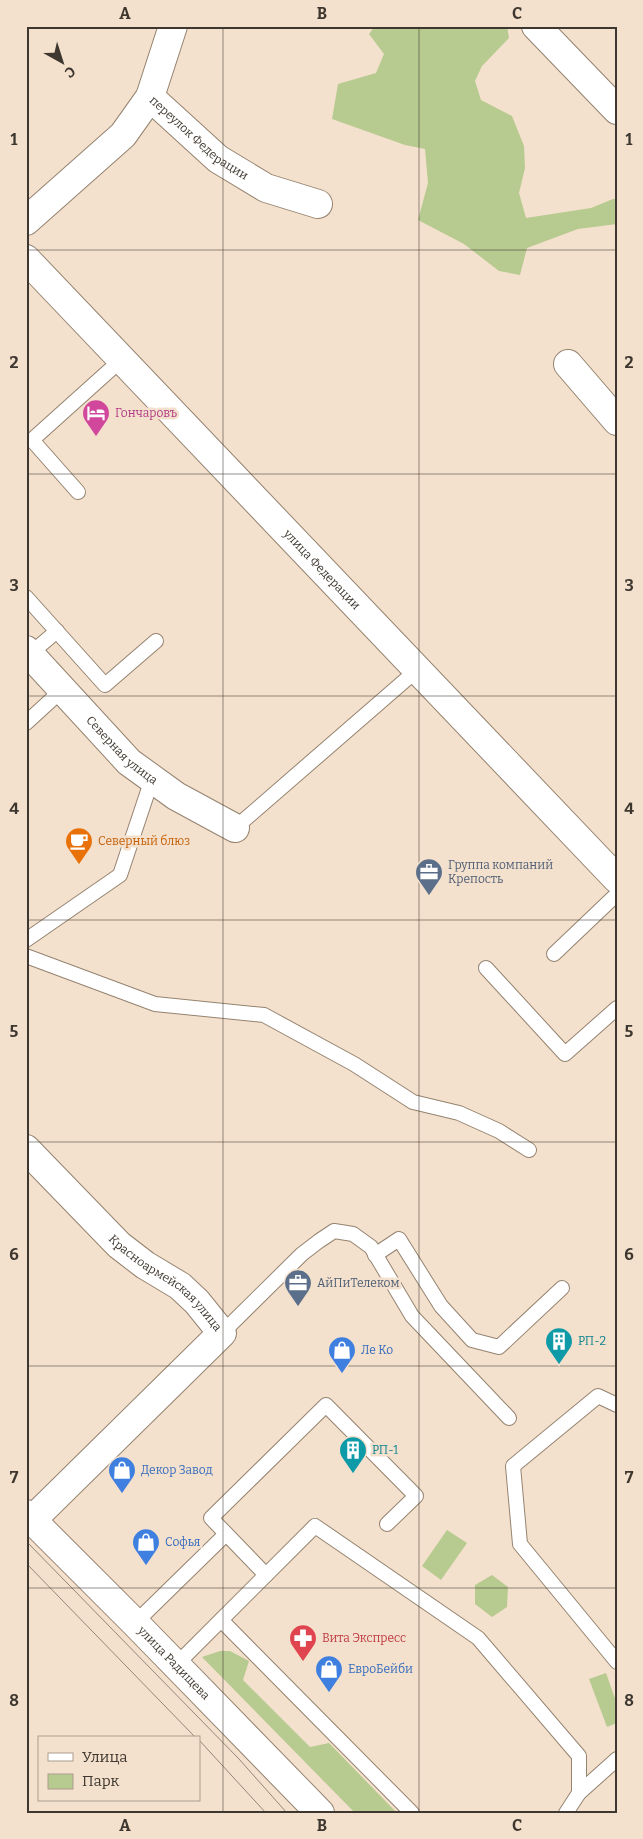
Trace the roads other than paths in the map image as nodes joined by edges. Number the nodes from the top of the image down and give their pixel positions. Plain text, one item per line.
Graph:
1 (173, 26) edge
2 (536, 26) edge
3 (150, 97) junction
4 (617, 110) edge
5 (318, 204) dead end
6 (26, 221) edge
7 (32, 275) edge
8 (121, 360) junction
9 (568, 364) dead end
10 (617, 420) edge
11 (78, 492) dead end
12 (26, 596) edge
13 (57, 631) junction
14 (156, 640) dead end
15 (28, 652) edge
16 (417, 670) junction
17 (62, 690) junction
18 (26, 723) edge
19 (152, 778) junction
20 (235, 828) joint
21 (616, 880) edge
22 (26, 940) edge
23 (554, 954) dead end
24 (26, 956) edge
25 (486, 968) dead end
26 (617, 1008) edge
27 (26, 1149) edge
28 (529, 1150) dead end
29 (375, 1255) junction
30 (562, 1288) dead end
31 (222, 1333) junction
32 (617, 1405) edge
33 (509, 1418) dead end
34 (29, 1517) edge
35 (387, 1524) dead end
36 (226, 1534) junction
37 (266, 1576) junction
38 (221, 1620) junction
39 (135, 1623) junction
40 (617, 1662) edge
41 (176, 1665) junction
42 (617, 1758) edge
43 (579, 1792) junction
44 (320, 1813) edge
45 (412, 1813) edge
46 (566, 1813) edge

1 - 3 street, переулок Федерации
2 - 4 street
3 - 5 street, переулок Федерации
3 - 6 street
7 - 8 street, улица Федерации
8 - 11 lane
8 - 16 street, улица Федерации
9 - 10 street
12 - 13 lane
13 - 14 lane
13 - 15 lane
15 - 17 street, Северная улица
16 - 20 lane
16 - 21 street, улица Федерации
17 - 18 lane
17 - 19 street, Северная улица
19 - 20 street, Северная улица
19 - 22 lane
21 - 23 lane
24 - 28 lane
25 - 26 lane
27 - 31 street, Красноармейская улица
29 - 30 lane
29 - 31 lane
29 - 33 lane
31 - 34 street, Красноармейская улица
32 - 40 lane
34 - 39 street, улица Радищева
35 - 36 lane
36 - 37 lane
36 - 39 lane
37 - 38 lane
37 - 43 lane
38 - 41 lane
38 - 45 lane
39 - 41 street, улица Радищева
41 - 44 street, улица Радищева
42 - 43 lane
43 - 46 lane

